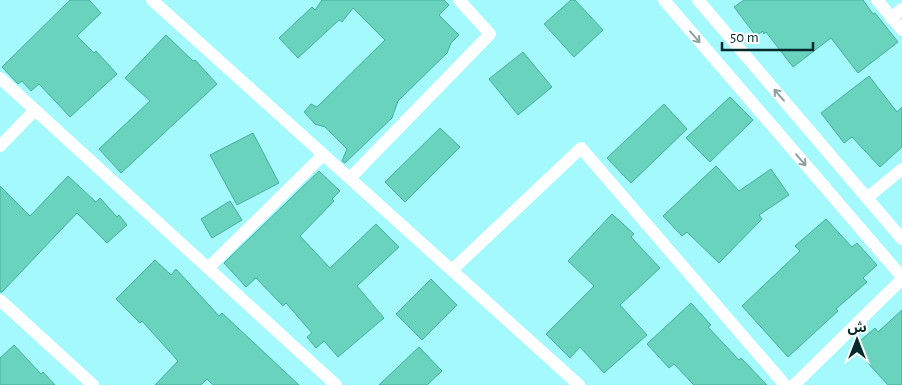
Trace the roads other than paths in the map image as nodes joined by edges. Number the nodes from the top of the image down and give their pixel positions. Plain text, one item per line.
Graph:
1 (152, 0) edge
2 (459, 0) edge
3 (664, 0) edge
4 (698, 0) edge
5 (877, 0) edge
6 (902, 8) edge
7 (891, 18) junction
8 (902, 30) edge
9 (0, 78) edge
10 (35, 110) junction
11 (0, 146) edge
12 (323, 155) junction
13 (902, 169) edge
14 (350, 178) junction
15 (867, 198) junction
16 (902, 239) edge
17 (208, 268) junction
18 (452, 270) junction
19 (902, 278) edge
20 (0, 300) edge
21 (93, 385) edge
22 (336, 385) edge
23 (579, 385) edge
24 (785, 385) edge
25 (794, 385) edge

1 - 12 street
2 - 14 street
3 -> 19 street
15 -> 4 street
5 - 7 street
6 - 7 street
7 - 8 street
9 - 10 street
10 - 11 street
10 - 17 street
12 - 14 street
12 - 17 street
13 - 15 street
14 - 18 street
15 - 16 street
17 - 22 street
18 - 23 street
18 - 24 street
19 - 25 street
20 - 21 street

